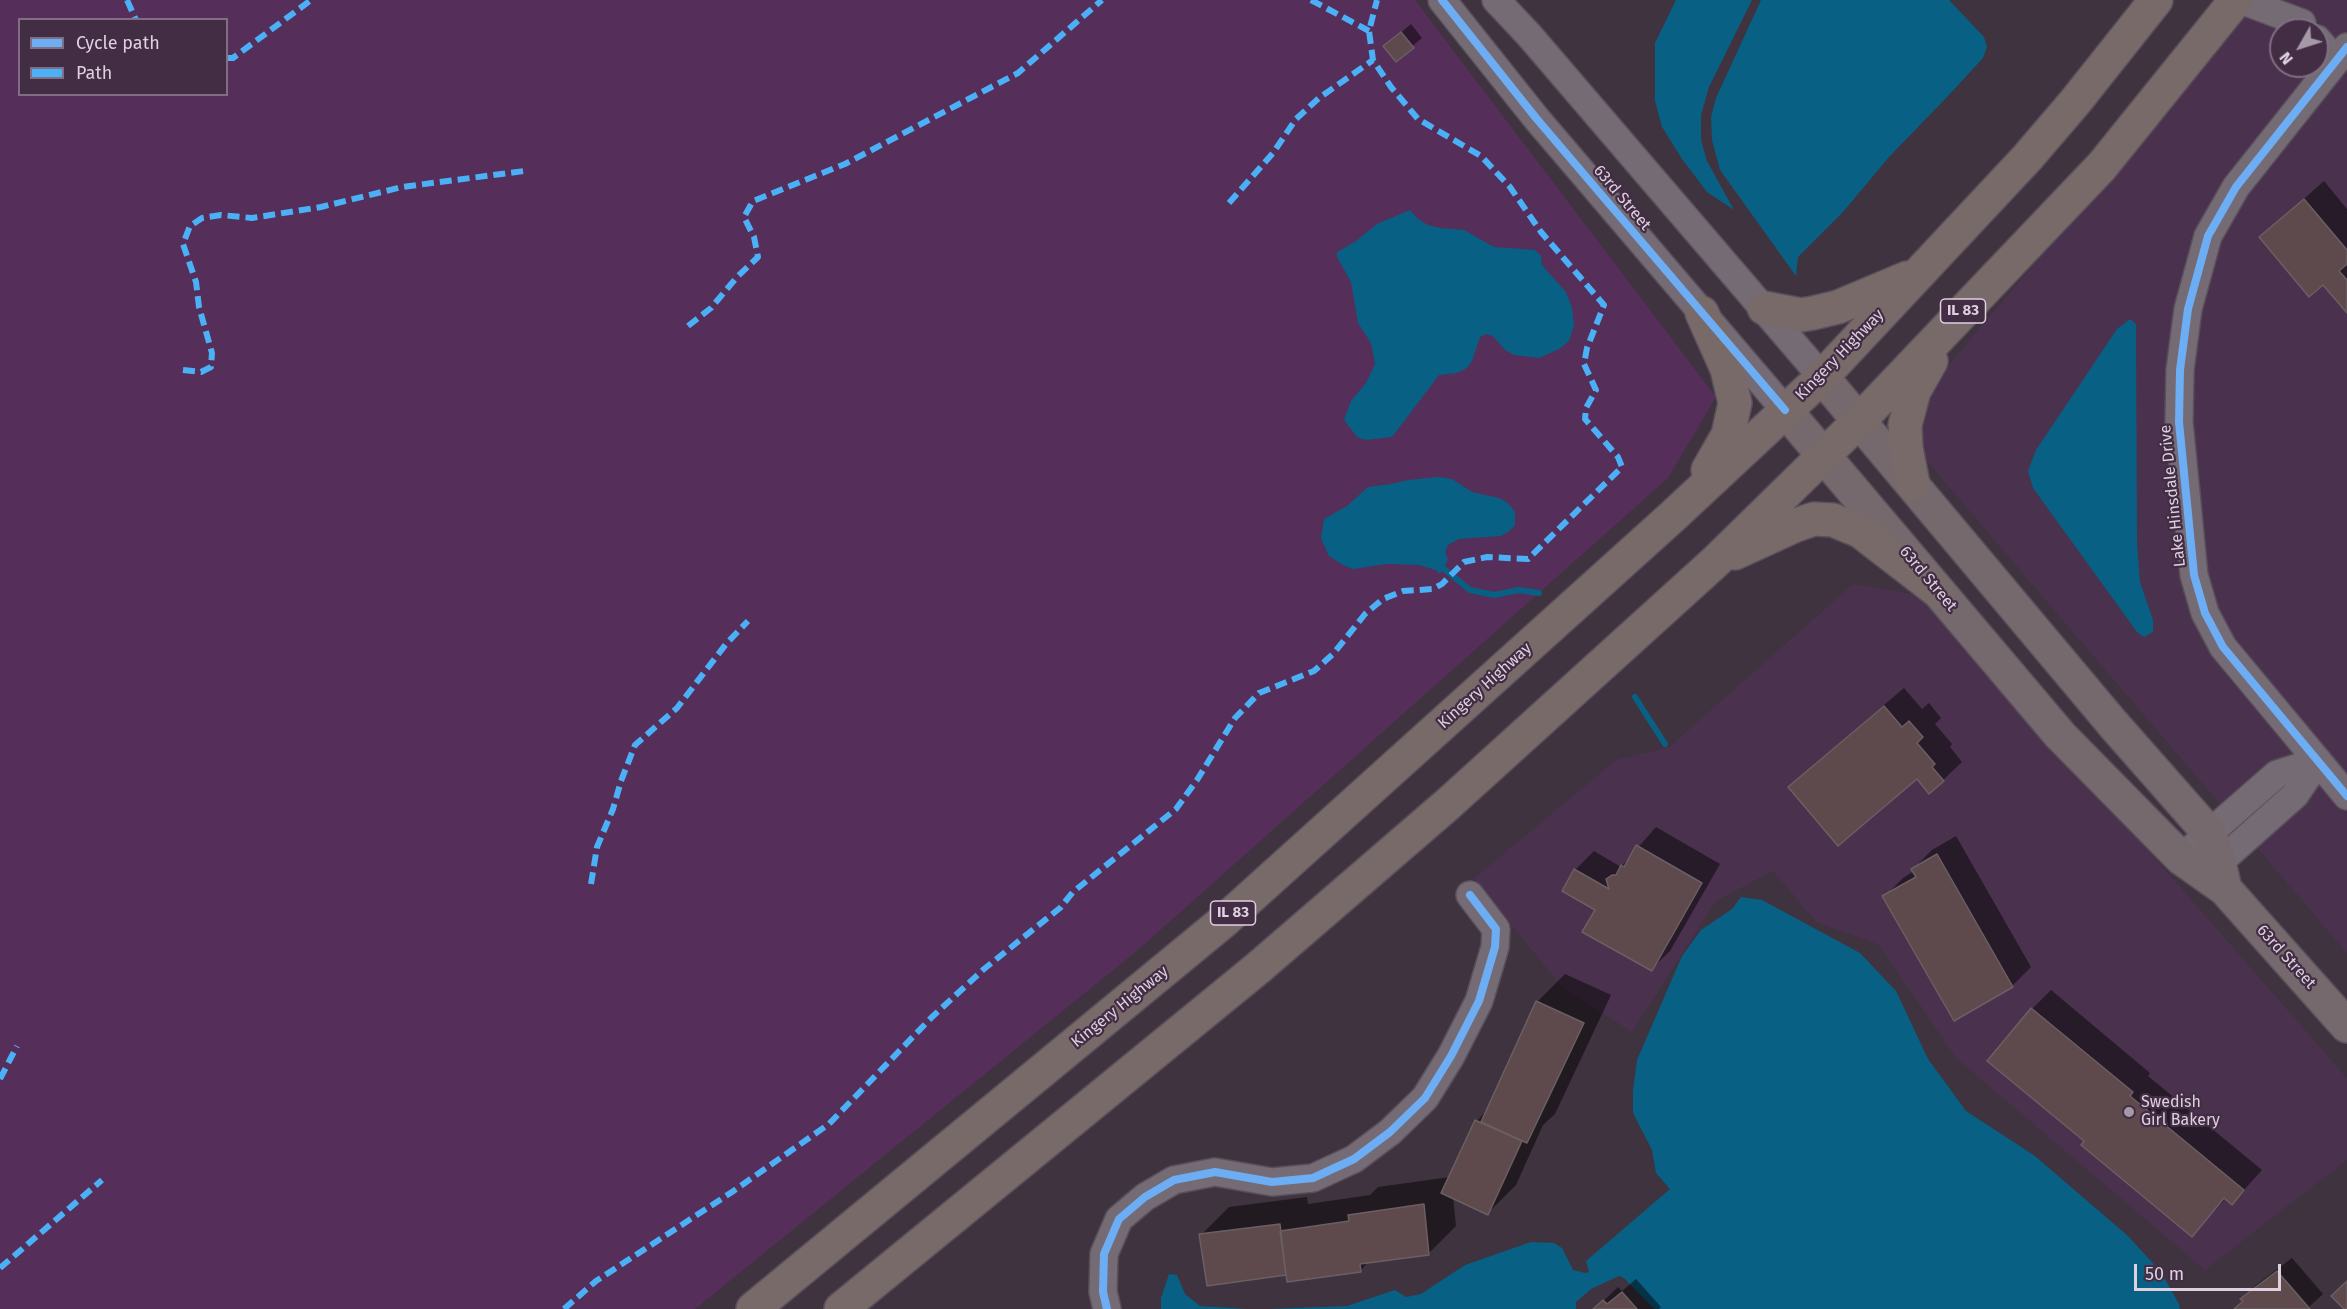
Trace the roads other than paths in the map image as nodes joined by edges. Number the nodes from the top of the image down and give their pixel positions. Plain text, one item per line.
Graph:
1 (1442, 0) edge
2 (1496, 0) edge
3 (2156, 0) edge
4 (2236, 0) edge
5 (2241, 0) edge
6 (2291, 18) edge
7 (2329, 43) edge
8 (2342, 54) edge
9 (1919, 272) junction
10 (1764, 308) junction
11 (1702, 313) junction
12 (1952, 323) junction
13 (1822, 377) junction
14 (1785, 410) junction
15 (1859, 421) junction
16 (1824, 456) junction
17 (1913, 484) junction
18 (1695, 496) junction
19 (1715, 562) junction
20 (1939, 592) junction
21 (2318, 762) junction
22 (2347, 796) edge
23 (2208, 863) junction
24 (1470, 895) dead end
25 (2347, 1026) edge
26 (753, 1309) edge
27 (841, 1309) edge
28 (1107, 1309) edge

1 - 11 street, 63rd Street
2 - 10 street, 63rd Street
3 - 9 highway, Kingery Highway / IL 83
4 - 12 highway, IL 83
5 - 6 street, Lake Hinsdale Drive
7 - 8 street, Lake Hinsdale Drive
8 - 21 street, Lake Hinsdale Drive
9 - 10 highway
9 - 13 highway, Kingery Highway / IL 83
10 - 13 street, 63rd Street
11 - 14 street, 63rd Street
11 - 18 highway
12 - 15 highway, IL 83
12 - 17 highway
13 - 14 highway, Kingery Highway / IL 83
13 - 15 main road, 63rd Street
14 - 16 main road, 63rd Street
14 - 18 highway, Kingery Highway / IL 83
15 - 16 highway, IL 83
15 - 17 main road, 63rd Street
16 - 19 highway, IL 83
16 - 20 main road, 63rd Street
17 - 23 main road, 63rd Street
18 - 26 highway, Kingery Highway / IL 83
19 - 20 highway
19 - 27 highway, IL 83
20 - 23 main road, 63rd Street
21 - 22 street, Lake Hinsdale Drive
21 - 23 street
23 - 25 main road, 63rd Street
24 - 28 street

